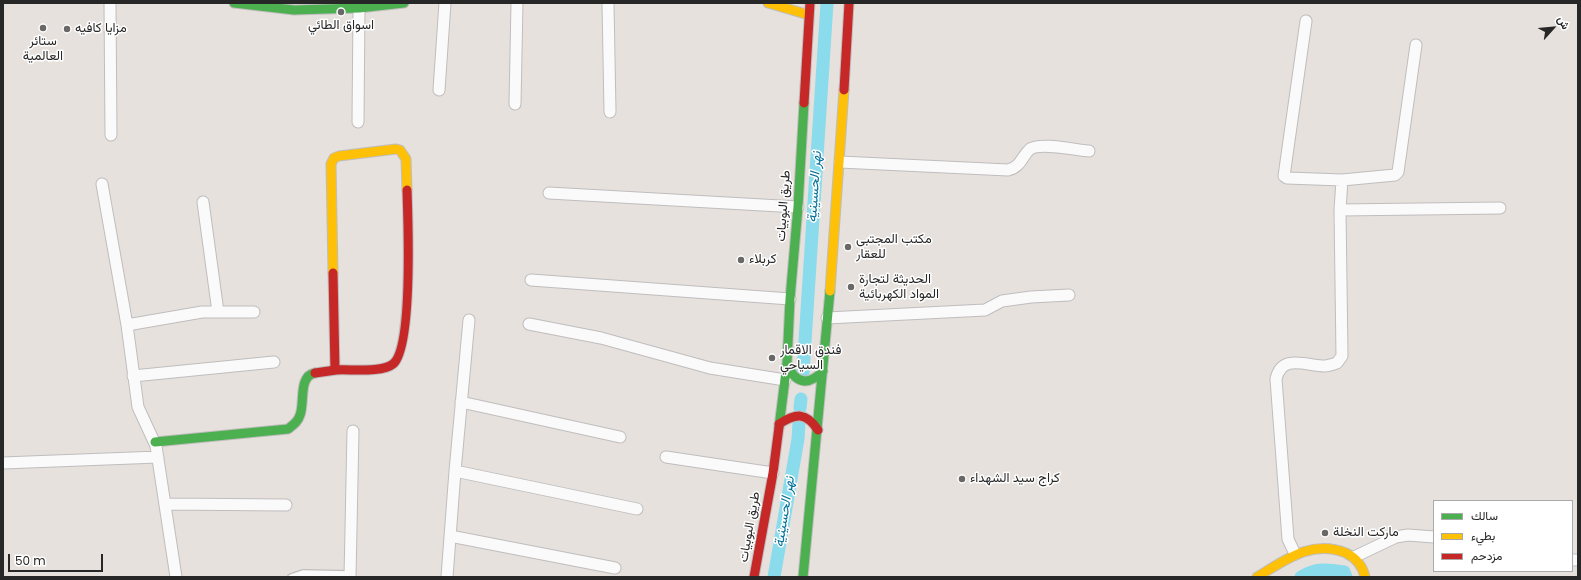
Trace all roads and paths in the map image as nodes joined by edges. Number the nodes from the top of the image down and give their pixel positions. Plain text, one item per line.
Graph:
1 (110, 3) edge
2 (234, 3) edge
3 (400, 3) edge
4 (404, 3) edge
5 (445, 3) edge
6 (517, 3) edge
7 (608, 3) edge
8 (768, 3) edge
9 (810, 3) edge
10 (849, 3) edge
11 (359, 8) junction
12 (809, 15) junction
13 (1306, 21) dead end
14 (1416, 45) dead end
15 (439, 90) dead end
16 (515, 104) dead end
17 (610, 112) dead end
18 (358, 122) dead end
19 (111, 135) dead end
20 (1089, 151) dead end
21 (840, 162) junction
22 (1342, 180) junction
23 (102, 184) dead end
24 (549, 193) dead end
25 (203, 202) dead end
26 (798, 207) junction
27 (1500, 208) dead end
28 (1340, 210) junction
29 (531, 280) dead end
30 (1069, 295) dead end
31 (790, 299) junction
32 (218, 312) junction
33 (254, 312) dead end
34 (827, 318) junction
35 (469, 320) dead end
36 (529, 324) dead end
37 (127, 325) junction
38 (274, 362) dead end
39 (787, 363) junction
40 (335, 370) junction
41 (823, 371) junction
42 (133, 376) junction
43 (785, 380) junction
44 (461, 402) junction
45 (779, 424) junction
46 (818, 430) junction
47 (352, 431) dead end
48 (620, 437) dead end
49 (155, 442) junction
50 (158, 457) junction
51 (666, 457) dead end
52 (3, 463) edge
53 (455, 471) junction
54 (773, 473) junction
55 (165, 504) junction
56 (286, 505) dead end
57 (637, 509) dead end
58 (450, 536) junction
59 (1433, 537) edge
60 (1295, 554) junction
61 (1354, 557) junction
62 (615, 568) dead end
63 (350, 575) edge
64 (176, 577) edge
65 (291, 577) edge
66 (447, 577) edge
67 (754, 577) edge
68 (803, 577) edge
69 (1257, 577) edge
70 (1365, 577) edge

1 - 19 street
2 - 11 main road
3 - 4 main road
3 - 11 main road
5 - 15 street
6 - 16 street
7 - 17 street
8 - 12 main road
9 - 12 main road, طريق البوبيات
10 - 21 main road
11 - 18 street
12 - 26 main road, طريق البوبيات
13 - 22 street
14 - 22 street
20 - 21 street
21 - 34 main road
22 - 28 street
23 - 37 street
24 - 26 street
25 - 32 street
26 - 31 main road, طريق البوبيات
27 - 28 street
28 - 60 street
29 - 31 street
30 - 34 street
31 - 39 main road, طريق البوبيات
32 - 33 street
32 - 37 street
34 - 41 main road
35 - 44 street
36 - 43 street
37 - 42 street
38 - 42 street
39 - 41 main road
39 - 43 main road, طريق البوبيات
40 - 40 main road
40 - 49 main road
41 - 46 main road
42 - 49 street
43 - 45 main road, طريق البوبيات
44 - 48 street
44 - 53 street
45 - 46 main road
45 - 54 main road, طريق البوبيات
46 - 68 main road
47 - 63 street
49 - 50 street
50 - 52 street
50 - 55 street
51 - 54 street
53 - 57 street
53 - 58 street
54 - 67 main road, طريق البوبيات
55 - 56 street
55 - 64 street
58 - 62 street
58 - 66 street
59 - 61 street
60 - 61 main road
60 - 69 main road
61 - 70 main road
63 - 65 lane

